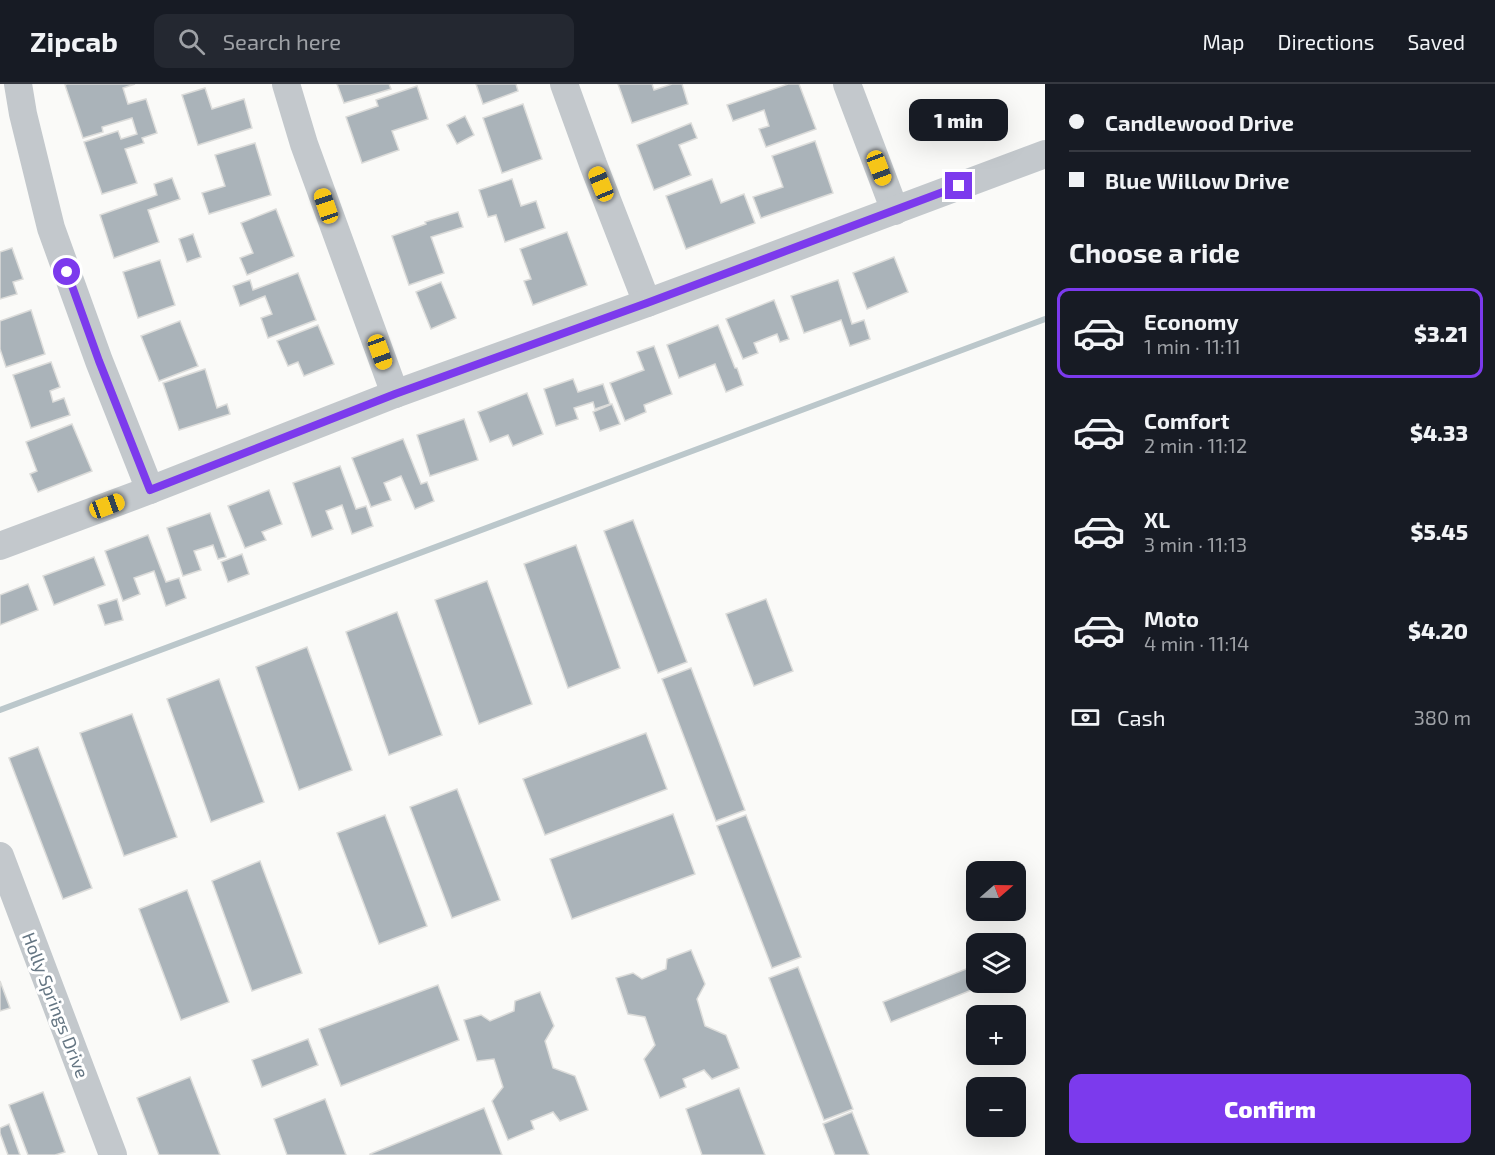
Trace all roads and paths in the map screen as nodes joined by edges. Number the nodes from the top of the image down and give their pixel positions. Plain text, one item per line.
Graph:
1 (18, 84) edge
2 (286, 84) edge
3 (564, 84) edge
4 (847, 84) edge
5 (1045, 154) edge
6 (895, 211) junction
7 (647, 303) junction
8 (395, 394) junction
9 (150, 490) junction
10 (0, 546) edge
11 (0, 856) edge
12 (113, 1155) edge

1 - 9 street
2 - 8 street
3 - 7 street
4 - 6 street
5 - 6 street
6 - 7 street
7 - 8 street
8 - 9 street
9 - 10 street
11 - 12 street, Holly Springs Drive

